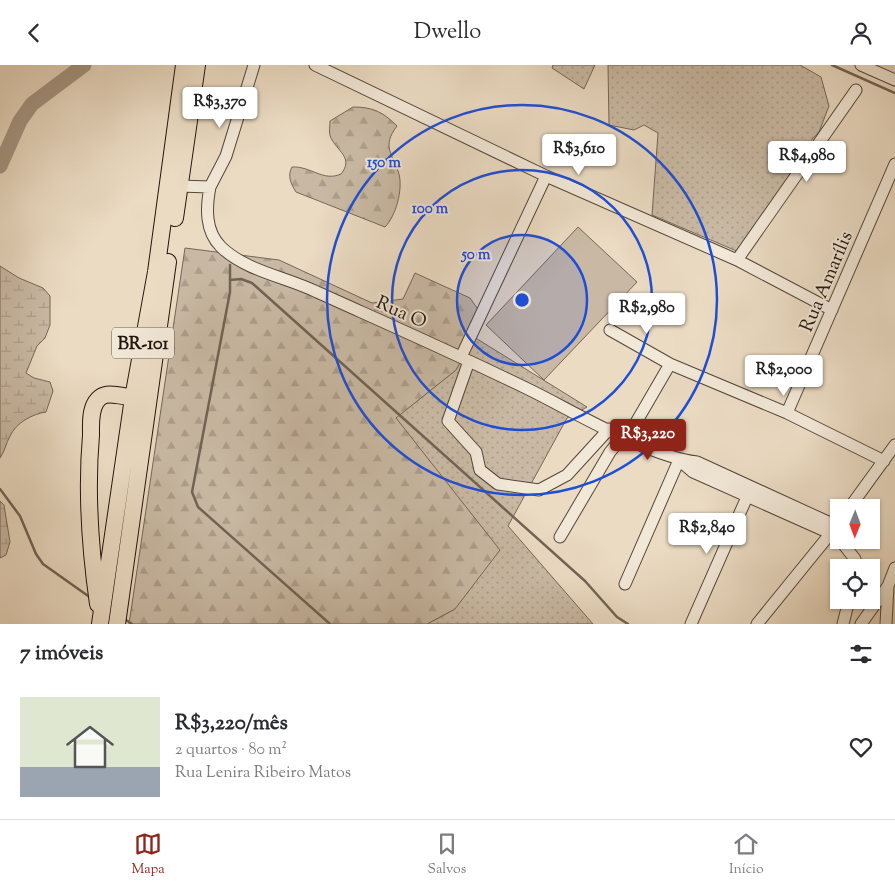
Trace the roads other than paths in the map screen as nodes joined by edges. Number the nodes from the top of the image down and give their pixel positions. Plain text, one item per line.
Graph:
1 (184, 65) edge
2 (197, 65) edge
3 (254, 65) edge
4 (315, 65) edge
5 (861, 65) edge
6 (876, 68) edge
7 (895, 80) edge
8 (856, 90) dead end
9 (895, 164) edge
10 (546, 175) junction
11 (179, 186) junction
12 (210, 187) junction
13 (736, 260) junction
14 (832, 310) junction
15 (610, 330) dead end
16 (465, 359) junction
17 (670, 364) junction
18 (133, 398) junction
19 (787, 413) junction
20 (609, 429) junction
21 (627, 438) junction
22 (895, 445) edge
23 (679, 460) junction
24 (884, 461) junction
25 (747, 497) junction
26 (856, 499) edge
27 (830, 524) edge
28 (830, 531) edge
29 (560, 537) dead end
30 (830, 542) edge
31 (895, 569) edge
32 (124, 571) junction
33 (625, 584) dead end
34 (888, 586) junction
35 (847, 609) edge
36 (100, 622) edge
37 (118, 624) edge
38 (691, 624) edge
39 (757, 624) edge
40 (843, 624) edge
41 (861, 624) edge
42 (886, 624) edge

1 - 18 highway, BR-101
2 - 11 highway, BR-101
3 - 12 street, Rua O
4 - 10 street
5 - 6 street
6 - 7 street
8 - 13 street
9 - 14 street, Rua Amarílis
10 - 13 street
10 - 16 street
11 - 12 street
11 - 32 highway, BR-101
12 - 16 street, Rua O
13 - 14 street
14 - 19 street, Rua Amarílis
15 - 17 street
16 - 20 street, Rua O
16 - 20 street
17 - 19 street
17 - 21 street
18 - 32 highway
18 - 36 highway, BR-101
18 - 36 highway
19 - 24 street
20 - 21 street, Rua O
21 - 23 street, Rua O
21 - 29 street
22 - 24 street
23 - 25 street
23 - 27 street
23 - 33 street
24 - 26 street
25 - 28 street
25 - 38 street
30 - 39 street
31 - 34 street
32 - 37 highway, BR-101
34 - 41 street
34 - 42 street
35 - 40 street

